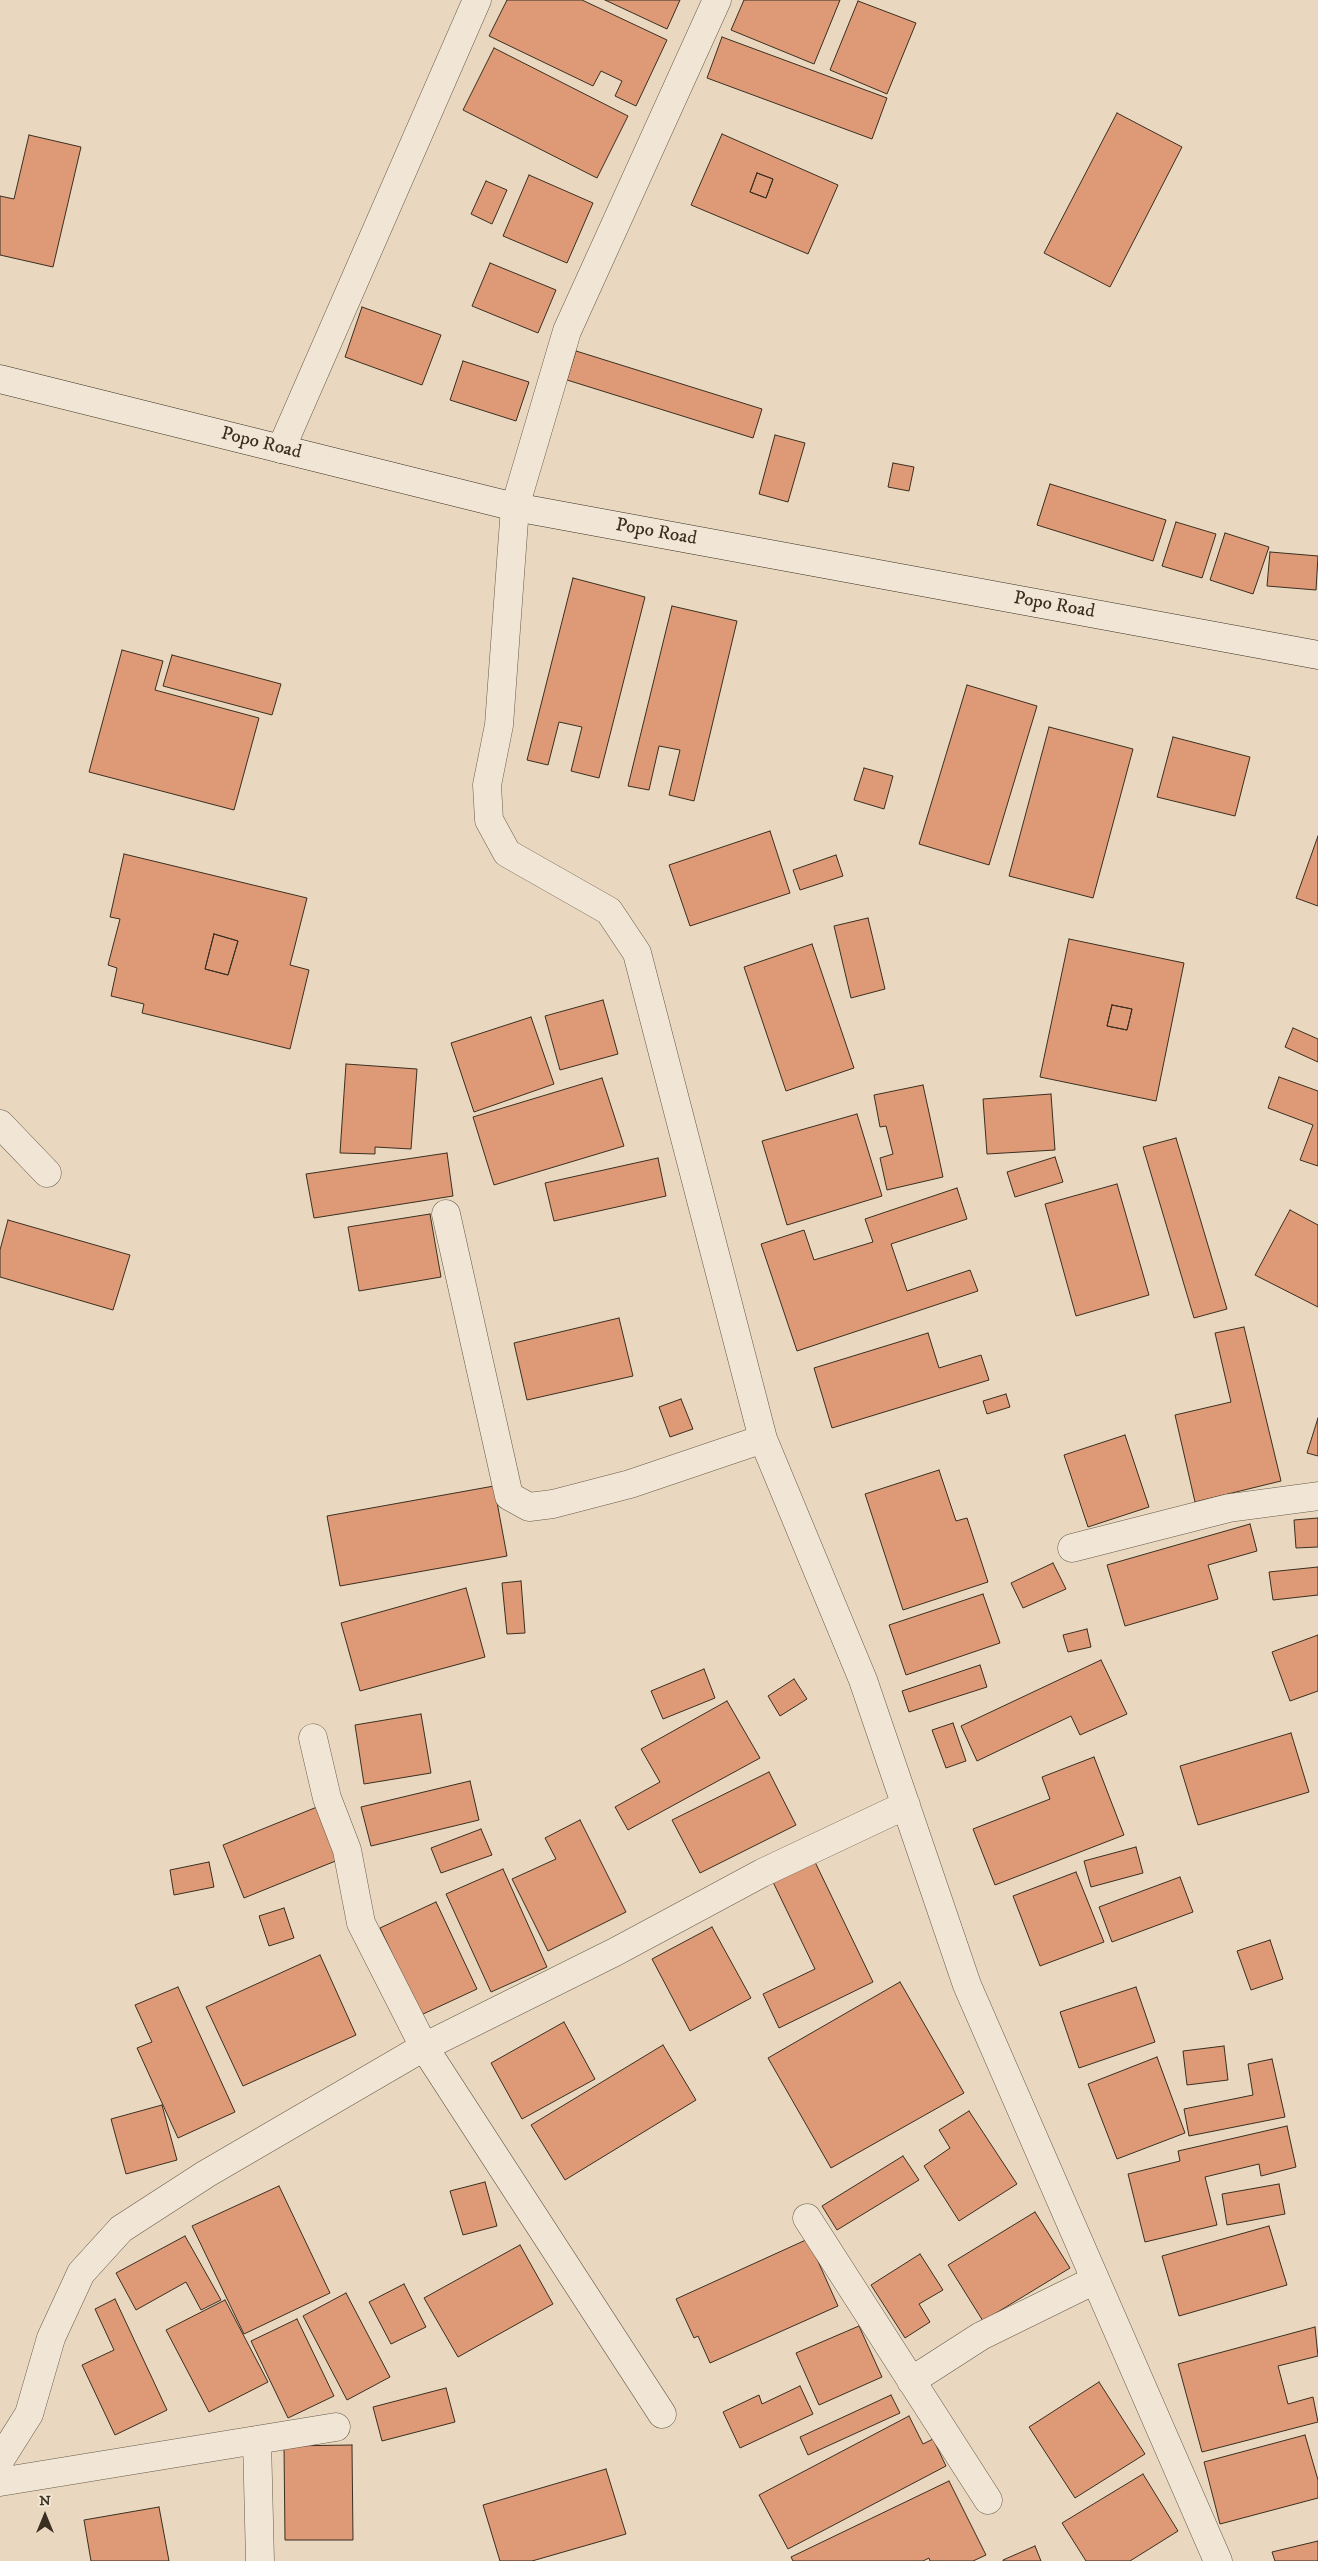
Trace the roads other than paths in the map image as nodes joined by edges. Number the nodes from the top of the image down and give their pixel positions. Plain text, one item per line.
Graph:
1 (477, 0) edge
2 (717, 0) edge
3 (0, 379) edge
4 (281, 449) junction
5 (515, 507) junction
6 (1318, 655) edge
7 (0, 1124) edge
8 (47, 1173) dead end
9 (446, 1214) dead end
10 (763, 1438) junction
11 (1318, 1496) edge
12 (1072, 1548) dead end
13 (313, 1738) dead end
14 (906, 1805) junction
15 (424, 2047) junction
16 (807, 2218) dead end
17 (1095, 2280) junction
18 (911, 2381) junction
19 (662, 2414) dead end
20 (336, 2427) dead end
21 (257, 2440) junction
22 (0, 2460) edge
23 (0, 2482) edge
24 (988, 2500) dead end
25 (260, 2561) edge
26 (1218, 2561) edge

1 - 4 street
2 - 5 street
3 - 4 street, Popo Road
4 - 5 street, Popo Road
5 - 6 street, Popo Road
5 - 10 street
7 - 8 street
9 - 10 street
10 - 14 street
11 - 12 street
13 - 15 street
14 - 15 street
14 - 17 street
15 - 19 street
15 - 22 street
16 - 18 street
17 - 18 street
17 - 26 street
18 - 24 street
20 - 21 street
21 - 23 street
21 - 25 street

